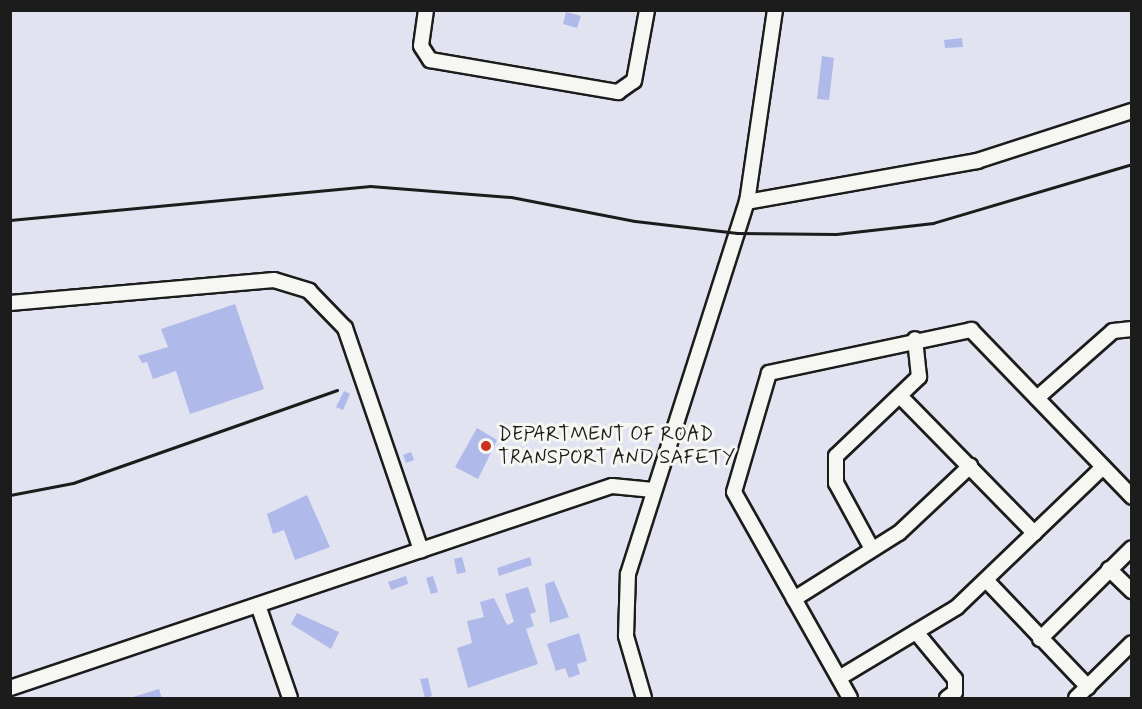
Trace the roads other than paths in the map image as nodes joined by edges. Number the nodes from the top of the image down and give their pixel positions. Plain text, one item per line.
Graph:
1 (426, 10) edge
2 (647, 10) edge
3 (775, 10) edge
4 (1131, 111) edge
5 (747, 202) junction
6 (10, 303) edge
7 (1131, 329) edge
8 (915, 339) junction
9 (900, 396) junction
10 (1037, 398) junction
11 (970, 465) junction
12 (1103, 467) junction
13 (653, 489) junction
14 (1131, 497) edge
15 (1034, 533) junction
16 (1131, 548) edge
17 (872, 549) junction
18 (421, 550) junction
19 (1109, 569) junction
20 (986, 580) junction
21 (1131, 591) edge
22 (794, 598) junction
23 (258, 605) junction
24 (916, 632) junction
25 (1040, 639) junction
26 (1131, 642) edge
27 (839, 678) junction
28 (1088, 687) junction
29 (10, 688) edge
30 (290, 699) edge
31 (644, 699) edge
32 (850, 699) edge
33 (947, 699) edge
34 (1076, 699) edge

1 - 2 street
3 - 5 street
4 - 5 street
5 - 13 street
6 - 18 street
7 - 10 street
8 - 9 street
8 - 10 street
8 - 22 street
9 - 11 street
9 - 17 street
10 - 12 street
11 - 15 street
11 - 17 street
12 - 14 street
12 - 15 street
13 - 18 street
13 - 31 street
15 - 20 street
16 - 19 street
17 - 22 street
18 - 23 street
19 - 21 street
19 - 25 street
20 - 24 street
20 - 25 street
22 - 27 street
23 - 29 street
23 - 30 street
24 - 27 street
24 - 33 street
25 - 28 street
26 - 28 street
27 - 32 street
28 - 34 street

